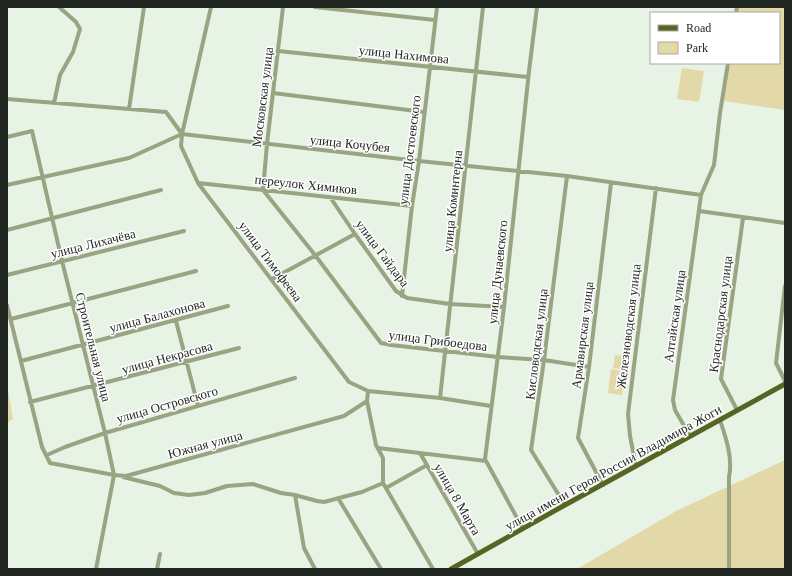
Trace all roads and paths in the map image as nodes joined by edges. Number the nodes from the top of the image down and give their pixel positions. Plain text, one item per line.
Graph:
1 (59, 7) edge
2 (144, 7) edge
3 (211, 7) edge
4 (283, 7) edge
5 (315, 7) edge
6 (437, 7) edge
7 (484, 7) edge
8 (537, 7) edge
9 (435, 20) junction
10 (278, 51) junction
11 (728, 64) edge
12 (430, 67) junction
13 (476, 72) junction
14 (528, 77) junction
15 (272, 93) junction
16 (7, 99) edge
17 (54, 103) junction
18 (129, 109) junction
19 (424, 112) junction
20 (182, 134) junction
21 (7, 137) edge
22 (267, 144) junction
23 (419, 161) junction
24 (466, 166) junction
25 (518, 171) junction
26 (567, 176) junction
27 (42, 177) junction
28 (198, 183) junction
29 (611, 183) junction
30 (7, 185) edge
31 (656, 188) junction
32 (161, 190) dead end
33 (263, 190) junction
34 (701, 194) junction
35 (330, 197) junction
36 (412, 206) junction
37 (699, 211) junction
38 (743, 218) junction
39 (52, 219) junction
40 (785, 223) edge
41 (7, 230) edge
42 (184, 231) dead end
43 (355, 234) junction
44 (315, 255) junction
45 (62, 261) junction
46 (196, 271) dead end
47 (7, 275) edge
48 (272, 279) junction
49 (785, 286) edge
50 (402, 296) junction
51 (72, 302) junction
52 (450, 304) junction
53 (7, 305) edge
54 (228, 306) dead end
55 (504, 307) junction
56 (10, 319) junction
57 (176, 320) junction
58 (83, 345) junction
59 (239, 348) dead end
60 (446, 351) junction
61 (498, 357) junction
62 (544, 360) junction
63 (21, 361) junction
64 (187, 362) junction
65 (589, 367) junction
66 (295, 378) dead end
67 (785, 383) edge
68 (94, 386) junction
69 (368, 391) junction
70 (440, 398) junction
71 (367, 401) junction
72 (30, 402) junction
73 (198, 406) junction
74 (491, 406) junction
75 (736, 410) junction
76 (720, 420) junction
77 (105, 433) junction
78 (690, 436) junction
79 (378, 448) junction
80 (420, 453) junction
81 (47, 455) junction
82 (486, 461) junction
83 (427, 465) junction
84 (636, 466) junction
85 (114, 476) junction
86 (383, 483) junction
87 (603, 485) junction
88 (386, 488) junction
89 (295, 495) junction
90 (338, 498) junction
91 (565, 505) junction
92 (523, 529) junction
93 (160, 554) dead end
94 (478, 554) junction
95 (96, 569) edge
96 (157, 569) edge
97 (315, 569) edge
98 (381, 569) edge
99 (433, 569) edge
100 (451, 569) edge
101 (729, 569) edge

1 - 17 street
2 - 18 street
3 - 20 street, улица Тимофеева
4 - 10 street, Московская улица
5 - 9 street
6 - 9 street, улица Достоевского
7 - 13 street, улица Коминтерна
8 - 14 street, улица Дунаевского
9 - 12 street, улица Достоевского
10 - 12 street, улица Нахимова
10 - 15 street, Московская улица
11 - 34 street, Алтайская улица
12 - 13 street, улица Нахимова
12 - 19 street, улица Достоевского
13 - 14 street, улица Нахимова
13 - 24 street, улица Коминтерна
14 - 25 street, улица Дунаевского
15 - 19 street
15 - 22 street, Московская улица
16 - 17 street
17 - 18 street
18 - 20 street
19 - 23 street, улица Достоевского
20 - 22 street, улица Кочубея
20 - 27 street
20 - 28 street, улица Тимофеева
21 - 27 street, Строительная улица
22 - 23 street, улица Кочубея
22 - 33 street, Московская улица
23 - 24 street, улица Кочубея
23 - 36 street, улица Достоевского
24 - 25 street, улица Кочубея
24 - 52 street, улица Коминтерна
25 - 26 street, улица Кочубея
25 - 55 street, улица Дунаевского
26 - 29 street, улица Кочубея
26 - 62 street, Кисловодская улица
27 - 30 street
27 - 39 street, Строительная улица
28 - 33 street, переулок Химиков
28 - 48 street, улица Тимофеева
29 - 31 street, улица Кочубея
29 - 65 street, Армавирская улица
31 - 34 street, улица Кочубея
31 - 84 street, Железноводская улица
32 - 39 street
33 - 35 street, переулок Химиков
33 - 44 street, улица Грибоедова
34 - 37 street, Алтайская улица
35 - 36 street, переулок Химиков
35 - 43 street, улица Гайдара
36 - 50 street, улица Достоевского
37 - 38 street
37 - 78 street, Алтайская улица
38 - 40 street
38 - 75 street, Краснодарская улица
39 - 41 street
39 - 45 street, Строительная улица
42 - 45 street, улица Лихачёва
43 - 44 street
43 - 50 street, улица Гайдара
44 - 48 street
44 - 60 street, улица Грибоедова
45 - 47 street, улица Лихачёва
45 - 51 street, Строительная улица
46 - 51 street
48 - 69 street, улица Тимофеева
49 - 67 street
50 - 52 street, улица Гайдара
51 - 56 street
51 - 58 street, Строительная улица
52 - 55 street, улица Гайдара
52 - 60 street, улица Коминтерна
53 - 56 street
54 - 57 street, улица Балахонова
55 - 61 street, улица Дунаевского
56 - 63 street
57 - 58 street, улица Балахонова
57 - 64 street
58 - 63 street, улица Балахонова
58 - 68 street, Строительная улица
59 - 64 street, улица Некрасова
60 - 61 street, улица Грибоедова
60 - 70 street, улица Коминтерна
61 - 62 street, улица Грибоедова
61 - 74 street, улица Дунаевского
62 - 65 street, улица Грибоедова
62 - 91 street, Кисловодская улица
63 - 72 street
64 - 68 street, улица Некрасова
64 - 73 street
65 - 87 street, Армавирская улица
66 - 73 street, улица Островского
67 - 75 main road, улица имени Героя России Владимира Жоги
68 - 72 street, улица Некрасова
68 - 77 street, Строительная улица
69 - 70 street, улица Тимофеева
69 - 71 street
70 - 74 street, улица Тимофеева
71 - 79 street
71 - 85 street, Южная улица
72 - 81 street
73 - 77 street, улица Островского
74 - 82 street, улица Дунаевского
75 - 76 main road, улица имени Героя России Владимира Жоги
76 - 78 main road, улица имени Героя России Владимира Жоги
76 - 101 street
77 - 81 street, улица Островского
77 - 85 street, Строительная улица
78 - 84 main road, улица имени Героя России Владимира Жоги
79 - 80 street
79 - 86 street
80 - 82 street
80 - 83 street, улица 8 Марта
81 - 85 street, Южная улица
82 - 92 street
83 - 88 street
83 - 94 street, улица 8 Марта
84 - 87 main road, улица имени Героя России Владимира Жоги
85 - 89 street
85 - 95 street, Строительная улица
86 - 88 street
86 - 90 street
87 - 91 main road, улица имени Героя России Владимира Жоги
88 - 99 street
89 - 90 street
89 - 97 street
90 - 98 street
91 - 92 main road, улица имени Героя России Владимира Жоги
92 - 94 main road, улица имени Героя России Владимира Жоги
93 - 96 street
94 - 100 main road, улица имени Героя России Владимира Жоги

